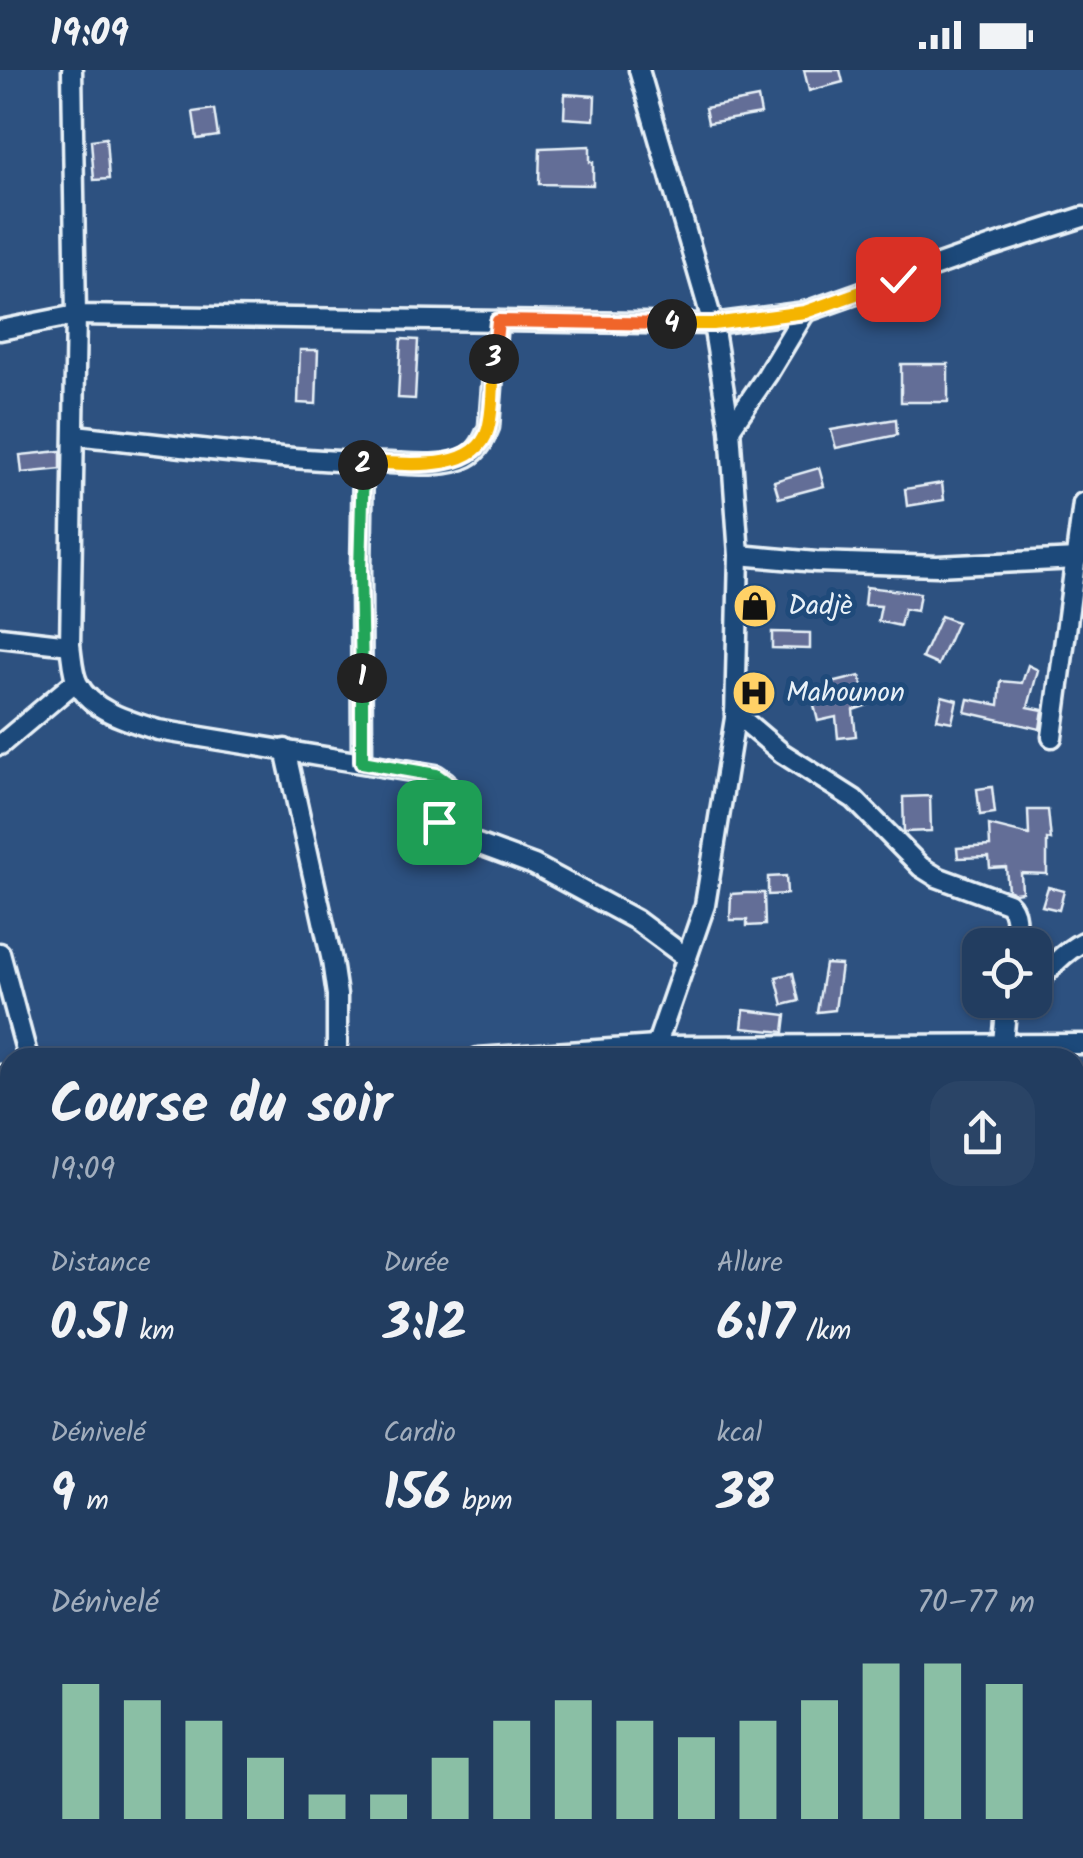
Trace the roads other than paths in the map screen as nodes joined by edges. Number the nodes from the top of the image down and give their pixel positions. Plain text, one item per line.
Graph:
1 (72, 70) edge
2 (639, 70) edge
3 (1083, 217) edge
4 (805, 312) junction
5 (76, 315) junction
6 (498, 321) junction
7 (713, 324) junction
8 (0, 330) edge
9 (730, 429) junction
10 (75, 435) junction
11 (363, 462) junction
12 (1083, 503) edge
13 (739, 555) junction
14 (1077, 558) junction
15 (0, 637) edge
16 (70, 645) junction
17 (76, 681) junction
18 (735, 713) junction
19 (1052, 737) dead end
20 (0, 745) edge
21 (285, 750) junction
22 (362, 762) junction
23 (1014, 928) edge
24 (1083, 942) edge
25 (0, 953) edge
26 (687, 958) junction
27 (1052, 967) edge
28 (1005, 1020) edge
29 (1003, 1043) junction
30 (1083, 1044) edge
31 (25, 1048) edge
32 (337, 1048) edge
33 (655, 1048) edge
34 (809, 1048) edge

1 - 5 street
2 - 7 street
3 - 4 street
4 - 7 street
4 - 9 street
5 - 6 street
5 - 8 street
5 - 10 street
6 - 7 street
6 - 11 street
7 - 9 street
9 - 13 street
10 - 11 street
10 - 16 street
11 - 22 street
12 - 14 street
13 - 14 street
13 - 18 street
14 - 19 street
15 - 16 street
16 - 17 street
17 - 20 street
17 - 21 street
18 - 23 street
18 - 26 street
21 - 22 street
21 - 32 street
22 - 26 street
24 - 27 street
25 - 31 street
26 - 33 street
28 - 29 street
29 - 30 street
29 - 34 street

